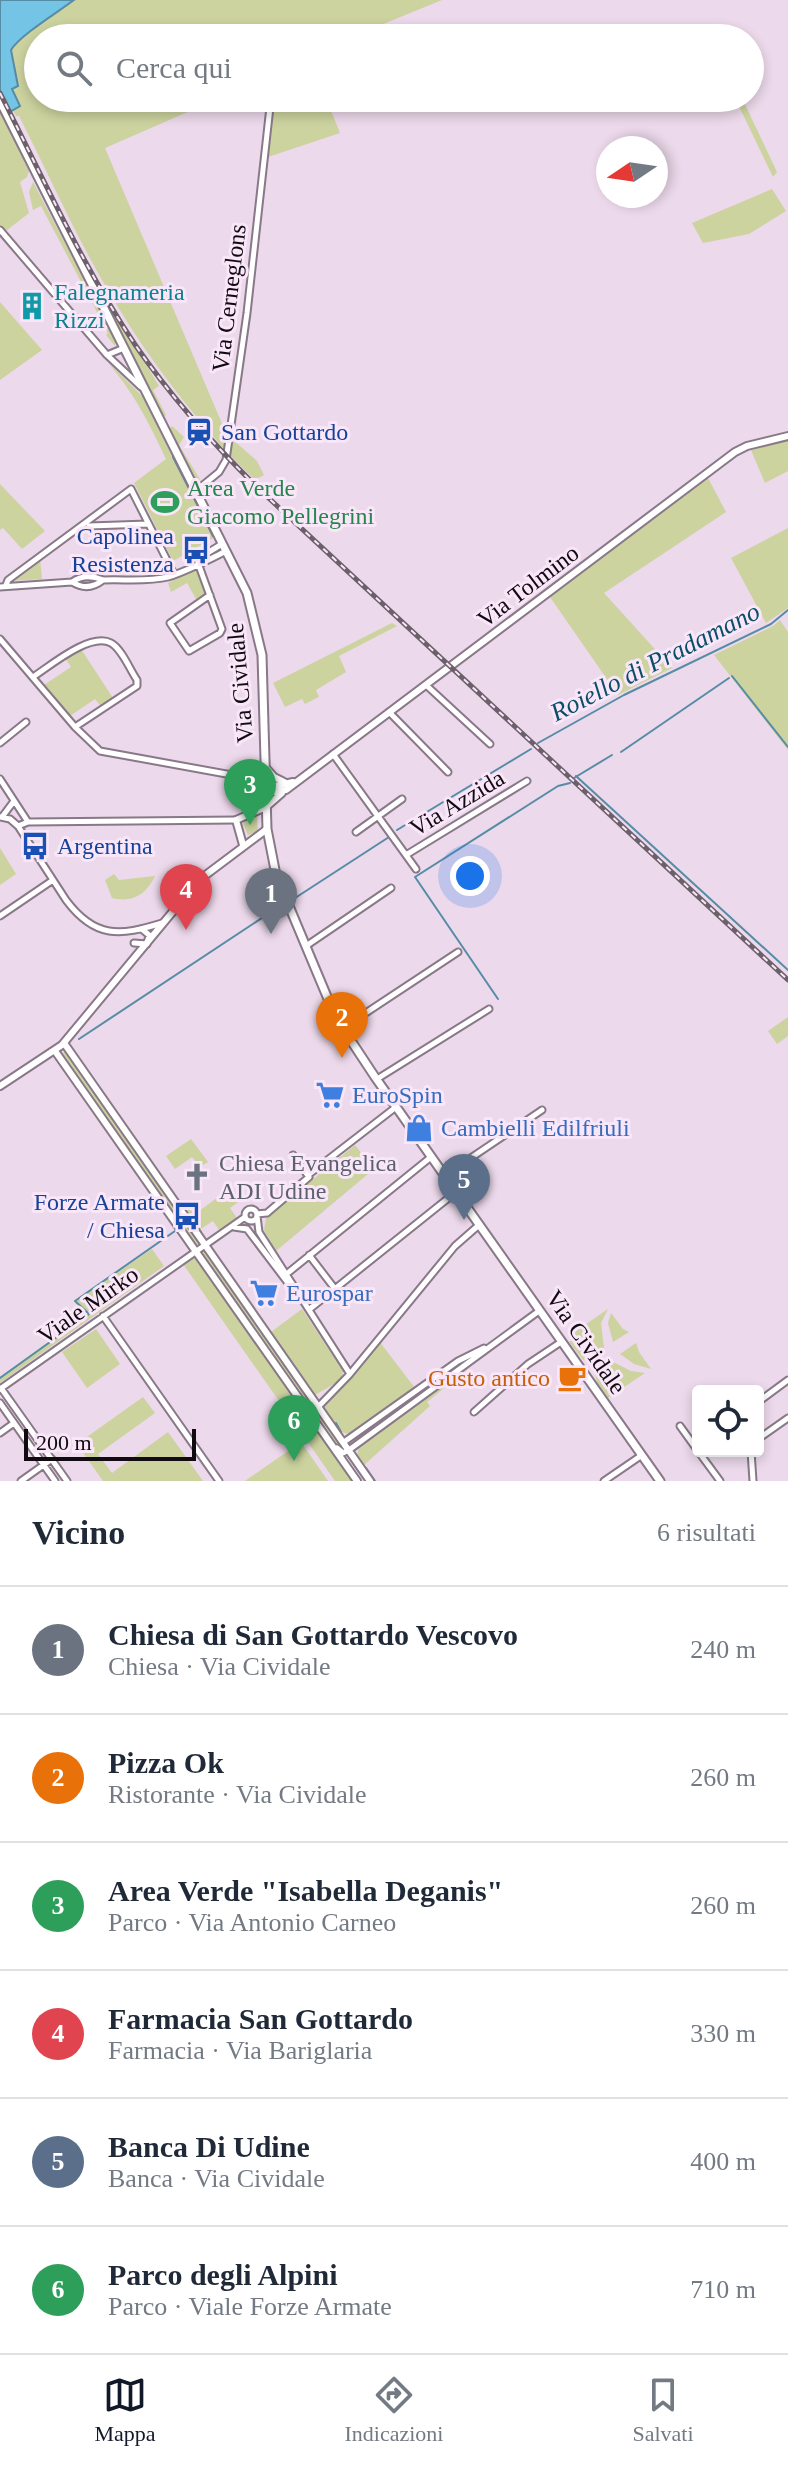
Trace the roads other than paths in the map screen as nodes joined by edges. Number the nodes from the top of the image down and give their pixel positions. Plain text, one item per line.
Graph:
1 (0, 101) edge
2 (269, 112) edge
3 (0, 230) edge
4 (124, 348) junction
5 (107, 355) junction
6 (148, 393) junction
7 (788, 436) edge
8 (197, 490) junction
9 (149, 524) junction
10 (89, 526) dead end
11 (226, 546) junction
12 (198, 563) junction
13 (174, 574) junction
14 (3, 586) edge
15 (210, 595) junction
16 (0, 639) edge
17 (33, 677) junction
18 (426, 685) junction
19 (389, 712) junction
20 (26, 722) dead end
21 (75, 727) junction
22 (0, 743) edge
23 (490, 744) dead end
24 (333, 754) junction
25 (267, 769) junction
26 (448, 772) dead end
27 (0, 779) edge
28 (527, 781) dead end
29 (266, 784) junction
30 (287, 787) junction
31 (402, 799) dead end
32 (14, 801) junction
33 (266, 807) junction
34 (378, 816) junction
35 (1, 817) edge
36 (236, 820) junction
37 (28, 822) junction
38 (18, 826) junction
39 (267, 829) junction
40 (356, 832) dead end
41 (246, 843) junction
42 (271, 853) junction
43 (406, 855) junction
44 (416, 869) dead end
45 (53, 880) junction
46 (391, 888) dead end
47 (0, 916) edge
48 (163, 923) junction
49 (140, 930) junction
50 (125, 933) junction
51 (134, 943) junction
52 (147, 944) junction
53 (306, 946) junction
54 (458, 952) dead end
55 (136, 956) junction
56 (489, 1009) dead end
57 (342, 1029) junction
58 (64, 1043) junction
59 (55, 1051) junction
60 (376, 1080) junction
61 (0, 1086) edge
62 (396, 1107) junction
63 (542, 1110) dead end
64 (293, 1155) dead end
65 (431, 1157) junction
66 (308, 1175) junction
67 (444, 1176) junction
68 (456, 1192) junction
69 (257, 1215) junction
70 (479, 1225) junction
71 (228, 1229) junction
72 (205, 1245) junction
73 (196, 1251) junction
74 (309, 1255) junction
75 (289, 1272) dead end
76 (335, 1289) junction
77 (309, 1310) junction
78 (539, 1311) junction
79 (103, 1316) junction
80 (561, 1342) junction
81 (492, 1344) junction
82 (350, 1374) junction
83 (788, 1380) edge
84 (0, 1389) edge
85 (764, 1398) edge
86 (0, 1403) edge
87 (319, 1406) junction
88 (474, 1412) dead end
89 (788, 1418) edge
90 (14, 1423) junction
91 (680, 1426) dead end
92 (0, 1433) edge
93 (324, 1433) junction
94 (764, 1435) edge
95 (344, 1442) junction
96 (692, 1443) edge
97 (349, 1450) junction
98 (642, 1455) junction
99 (702, 1457) edge
100 (751, 1457) edge
101 (52, 1459) junction
102 (44, 1465) junction
103 (21, 1481) edge
104 (55, 1481) edge
105 (67, 1481) edge
106 (219, 1481) edge
107 (357, 1481) edge
108 (370, 1481) edge
109 (604, 1481) edge
110 (660, 1481) edge
111 (720, 1481) edge
112 (753, 1481) edge

1 - 4 main road, Via Cividale
2 - 8 street, Via Cerneglons
3 - 5 street, Via Cividale
4 - 5 street
4 - 6 main road, Via Cividale
5 - 6 street, Via Cividale
6 - 8 main road, Via Cividale
7 - 18 street, Via Tolmino
8 - 11 main road, Via Cividale
9 - 10 street
9 - 13 street
9 - 14 street
11 - 12 street
11 - 25 main road, Via Cividale
12 - 13 street
12 - 15 street
13 - 14 street
15 - 15 street
16 - 17 street
17 - 21 street
17 - 21 street
18 - 19 street, Via Tolmino
18 - 23 street
19 - 24 street, Via Tolmino
19 - 26 street
20 - 22 street
21 - 29 street
24 - 30 street, Via Tolmino
24 - 34 street
25 - 29 main road, Via Cividale
25 - 30 street
27 - 32 street
28 - 43 street, Via Azzida
29 - 30 street, Via Tolmino
29 - 33 main road, Via Cividale
30 - 33 street, Via Tolmino
31 - 34 street
32 - 35 street
32 - 37 street
33 - 36 street, Via Tolmino
33 - 39 main road, Via Cividale
34 - 40 street
34 - 43 street
35 - 38 street
36 - 37 street
36 - 41 street
37 - 38 street
38 - 45 street
39 - 41 street
39 - 42 main road, Via Cividale
41 - 42 street
41 - 48 street
42 - 53 main road, Via Cividale
43 - 44 street
45 - 47 street
45 - 50 street
46 - 53 street
48 - 49 street
48 - 52 street
49 - 50 street
49 - 52 street
50 - 51 street
51 - 52 street
51 - 55 street
52 - 55 street
53 - 57 main road, Via Cividale
54 - 57 street
55 - 58 street
56 - 60 street
57 - 60 main road, Via Cividale
58 - 59 street
58 - 72 street
59 - 61 street
59 - 73 street
60 - 62 main road, Via Cividale
62 - 65 main road, Via Cividale
62 - 66 street
63 - 67 street
64 - 66 street
65 - 67 main road, Via Cividale
65 - 74 street
66 - 69 street
67 - 68 main road, Via Cividale
68 - 70 main road, Via Cividale
68 - 76 street
69 - 71 street, Viale Mirko
69 - 77 street
70 - 78 main road, Via Cividale
70 - 82 street
71 - 72 street, Viale Mirko
71 - 77 street
72 - 73 street, Viale Mirko
72 - 87 street
73 - 79 street, Viale Mirko
73 - 93 street
74 - 75 street
74 - 76 street
76 - 77 street
77 - 82 street
78 - 80 main road, Via Cividale
78 - 81 street
79 - 84 street, Viale Mirko
79 - 106 street
80 - 88 street
80 - 98 main road, Via Cividale
81 - 95 street
81 - 97 street
82 - 87 street
83 - 85 street
84 - 101 street
86 - 90 street
87 - 95 street
89 - 94 street
90 - 92 street
90 - 102 street
91 - 96 street
93 - 97 street
93 - 107 street
95 - 97 street
97 - 108 street
98 - 109 street
98 - 110 main road, Via Cividale
99 - 111 street
100 - 112 street
101 - 102 street
101 - 105 street
102 - 103 street
102 - 104 street

